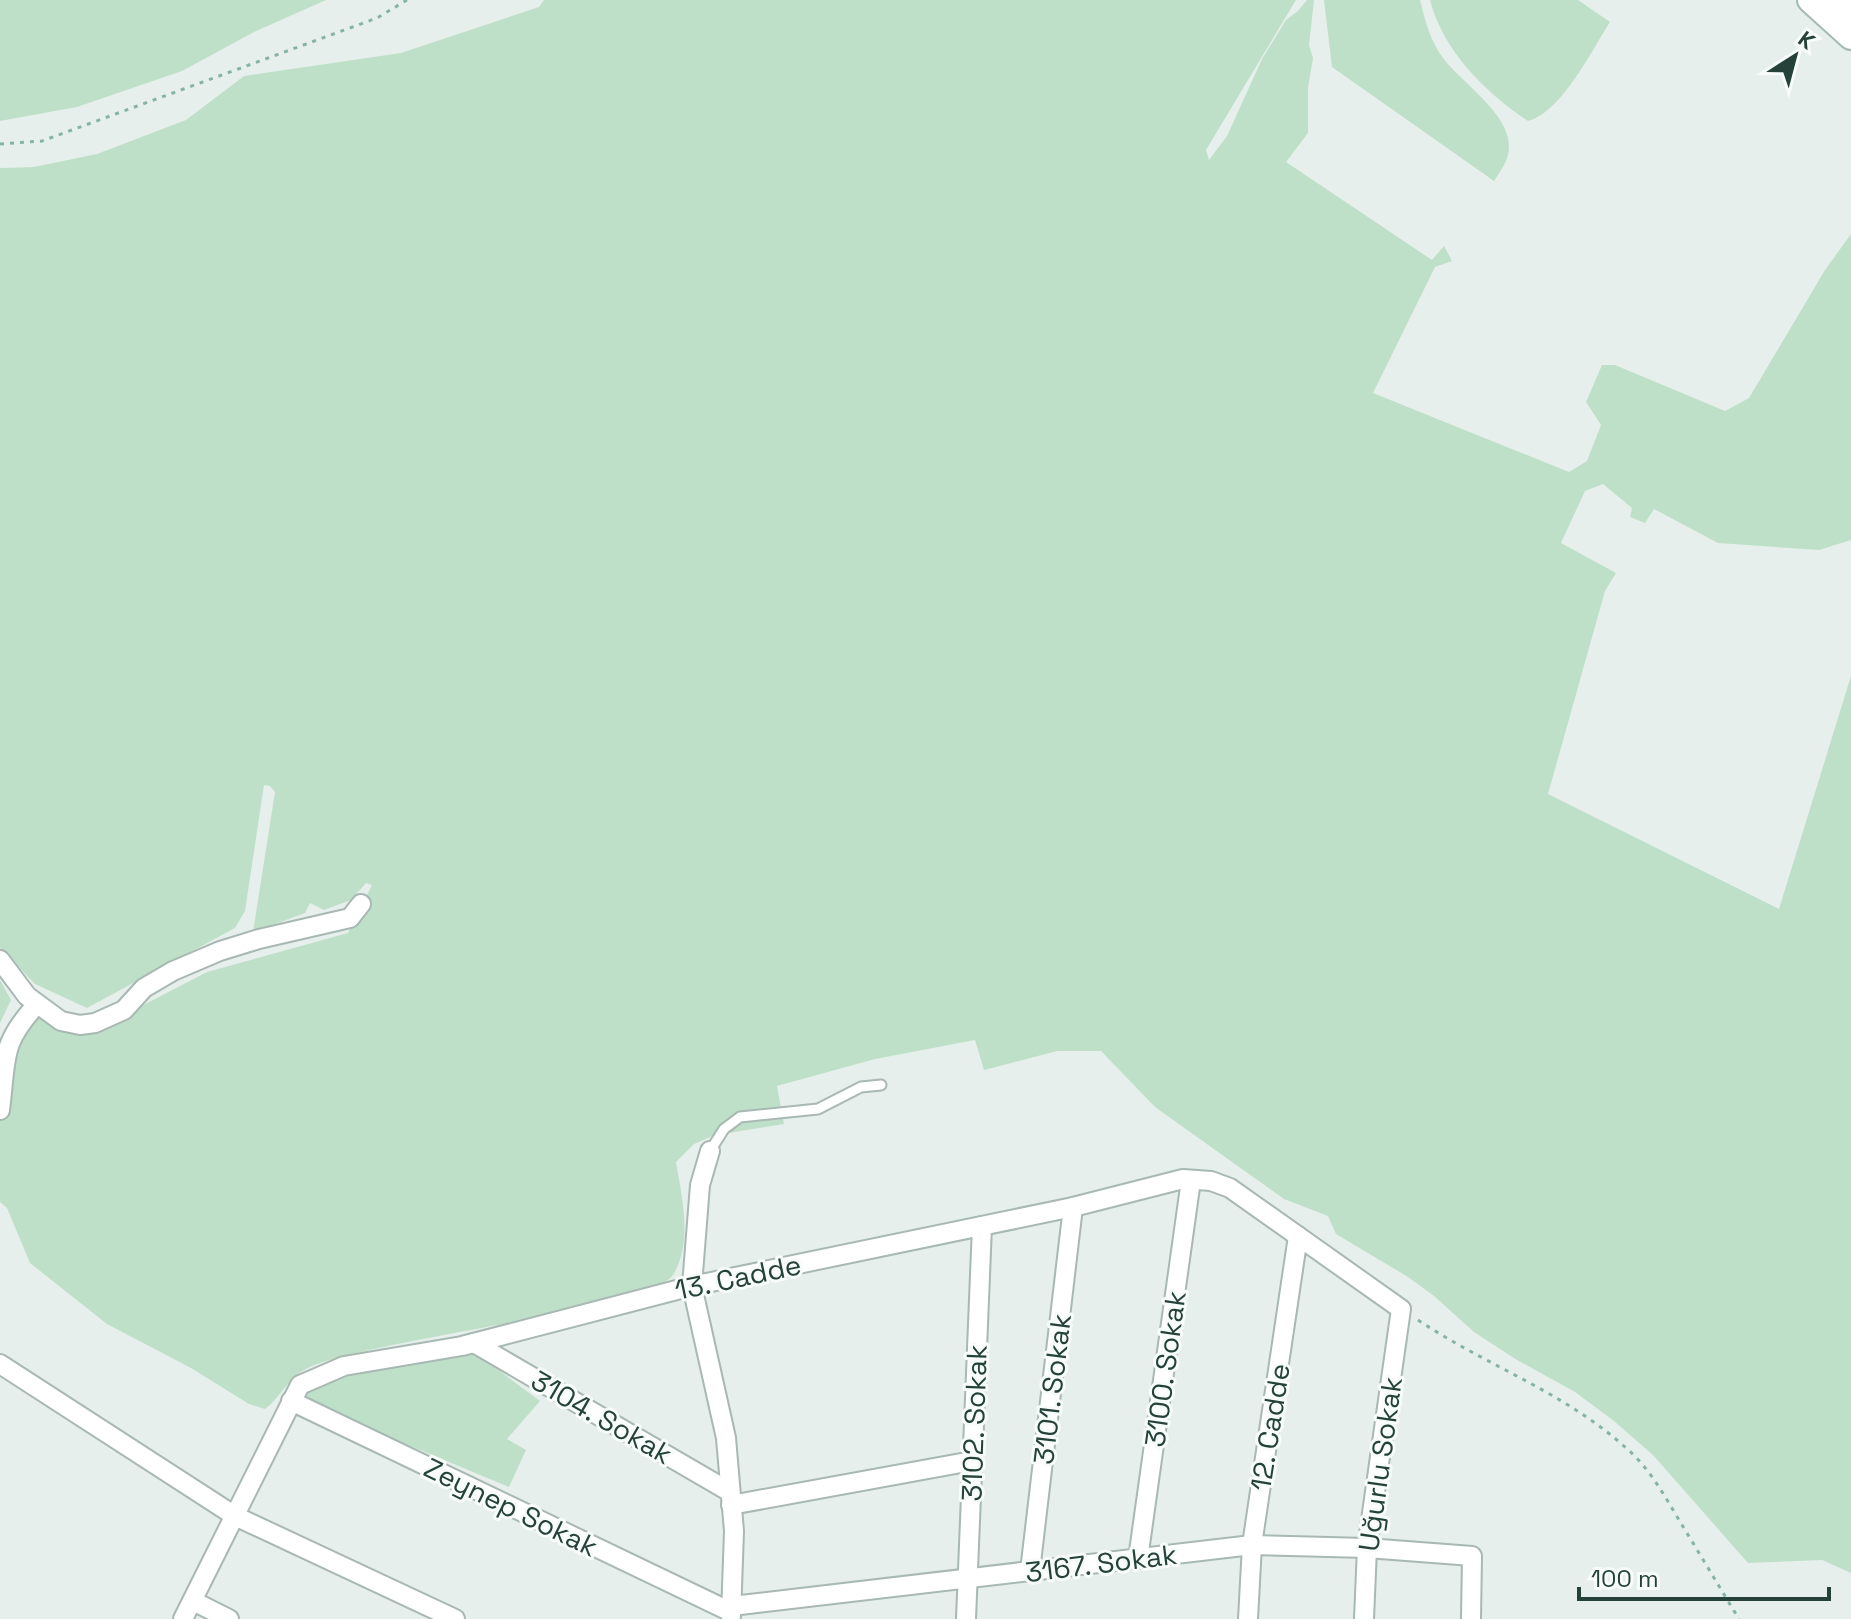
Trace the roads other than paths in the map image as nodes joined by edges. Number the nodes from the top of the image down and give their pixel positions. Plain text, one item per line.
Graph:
1 (1810, 0) edge
2 (1840, 0) edge
3 (1851, 10) edge
4 (1851, 37) edge
5 (361, 904) dead end
6 (0, 960) edge
7 (37, 1004) junction
8 (881, 1085) dead end
9 (0, 1110) edge
10 (710, 1151) joint
11 (1191, 1180) junction
12 (1073, 1207) junction
13 (982, 1226) junction
14 (1298, 1236) junction
15 (692, 1286) junction
16 (1401, 1309) joint
17 (474, 1343) junction
18 (0, 1364) edge
19 (291, 1401) junction
20 (972, 1461) junction
21 (731, 1498) junction
22 (235, 1516) junction
23 (1252, 1545) junction
24 (1367, 1548) junction
25 (1138, 1559) junction
26 (1030, 1571) junction
27 (967, 1578) junction
28 (193, 1601) junction
29 (731, 1612) edge
30 (183, 1619) edge
31 (229, 1619) edge
32 (455, 1619) edge
33 (966, 1619) edge
34 (1248, 1619) edge
35 (1364, 1619) edge
36 (1471, 1619) edge

1 - 4 main road
2 - 3 main road
5 - 7 street
6 - 7 street
7 - 9 street
8 - 10 lane
10 - 15 street
11 - 12 street, 13. Cadde
11 - 14 street, 13. Cadde
11 - 25 street, 3100. Sokak
12 - 13 street, 13. Cadde
12 - 26 street, 3101. Sokak
13 - 15 street, 13. Cadde
13 - 20 street, 3102. Sokak
14 - 16 street, 13. Cadde
14 - 23 street, 12. Cadde
15 - 17 street, 13. Cadde
15 - 21 street
16 - 24 street, Uğurlu Sokak
17 - 19 street, 13. Cadde
17 - 21 street, 3104. Sokak
18 - 22 street
19 - 22 street, 13. Cadde
19 - 29 street, Zeynep Sokak
20 - 21 street
20 - 27 street, 3102. Sokak
21 - 29 street
22 - 28 street, 13. Cadde
22 - 32 street
23 - 24 street, 3167. Sokak
23 - 25 street, 3167. Sokak
23 - 34 street, 12. Cadde
24 - 35 street, Uğurlu Sokak
24 - 36 street, 3167. Sokak
25 - 26 street, 3167. Sokak
26 - 27 street, 3167. Sokak
27 - 29 street, 3167. Sokak
27 - 33 street, 3102. Sokak
28 - 30 street, 13. Cadde
28 - 31 street

